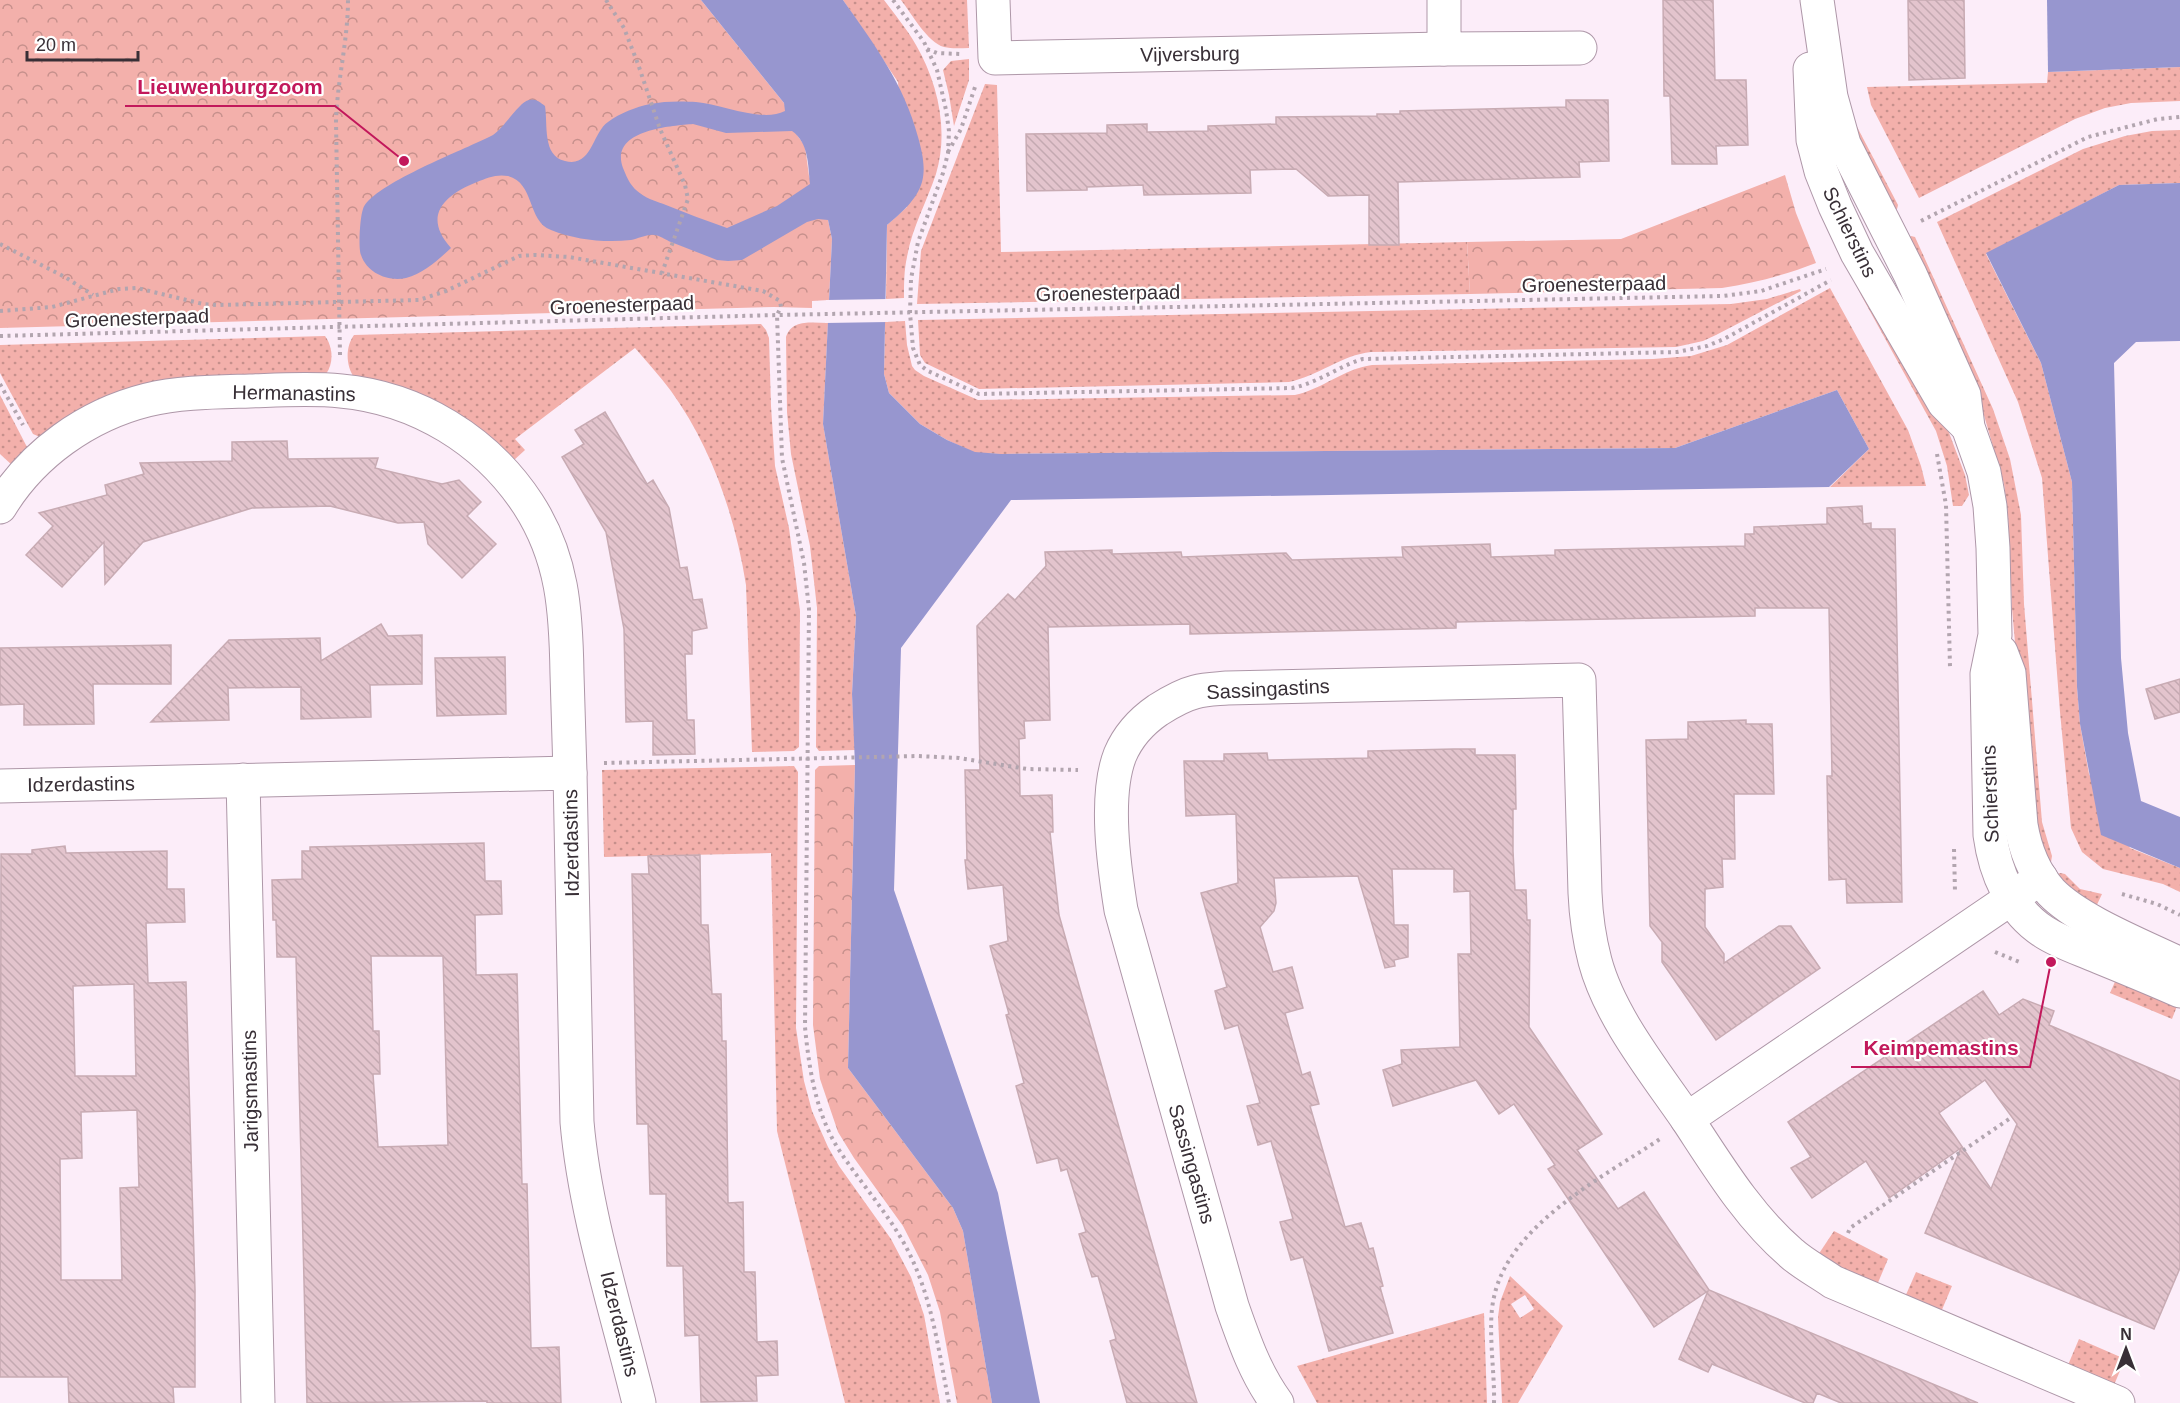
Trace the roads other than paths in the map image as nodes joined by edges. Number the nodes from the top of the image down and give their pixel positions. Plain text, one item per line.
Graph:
1 (993, 0) edge
2 (1444, 0) edge
3 (1817, 6) edge
4 (1580, 48) dead end
5 (1444, 49) junction
6 (1968, 427) junction
7 (0, 507) edge
8 (1995, 635) junction
9 (570, 773) junction
10 (243, 780) junction
11 (0, 786) edge
12 (2041, 878) junction
13 (2011, 899) junction
14 (2180, 964) edge
15 (2180, 991) edge
16 (1686, 1119) junction
17 (258, 1403) edge
18 (639, 1403) edge
19 (1277, 1403) edge
20 (2118, 1403) edge

1 - 5 street, Vijversburg
2 - 5 street
3 - 6 street, Schierstins
3 - 6 street, Schierstins
4 - 5 street, Vijversburg
6 - 8 street, Schierstins
7 - 9 street, Hermanastins
8 - 12 street, Schierstins
8 - 13 street, Schierstins
9 - 10 street, Idzerdastins
9 - 18 street, Idzerdastins
10 - 11 street, Idzerdastins
10 - 17 street, Jarigsmastins
12 - 13 street
12 - 14 street, Schierstins
13 - 15 street, Schierstins
13 - 16 street
16 - 19 street, Sassingastins
16 - 20 street

